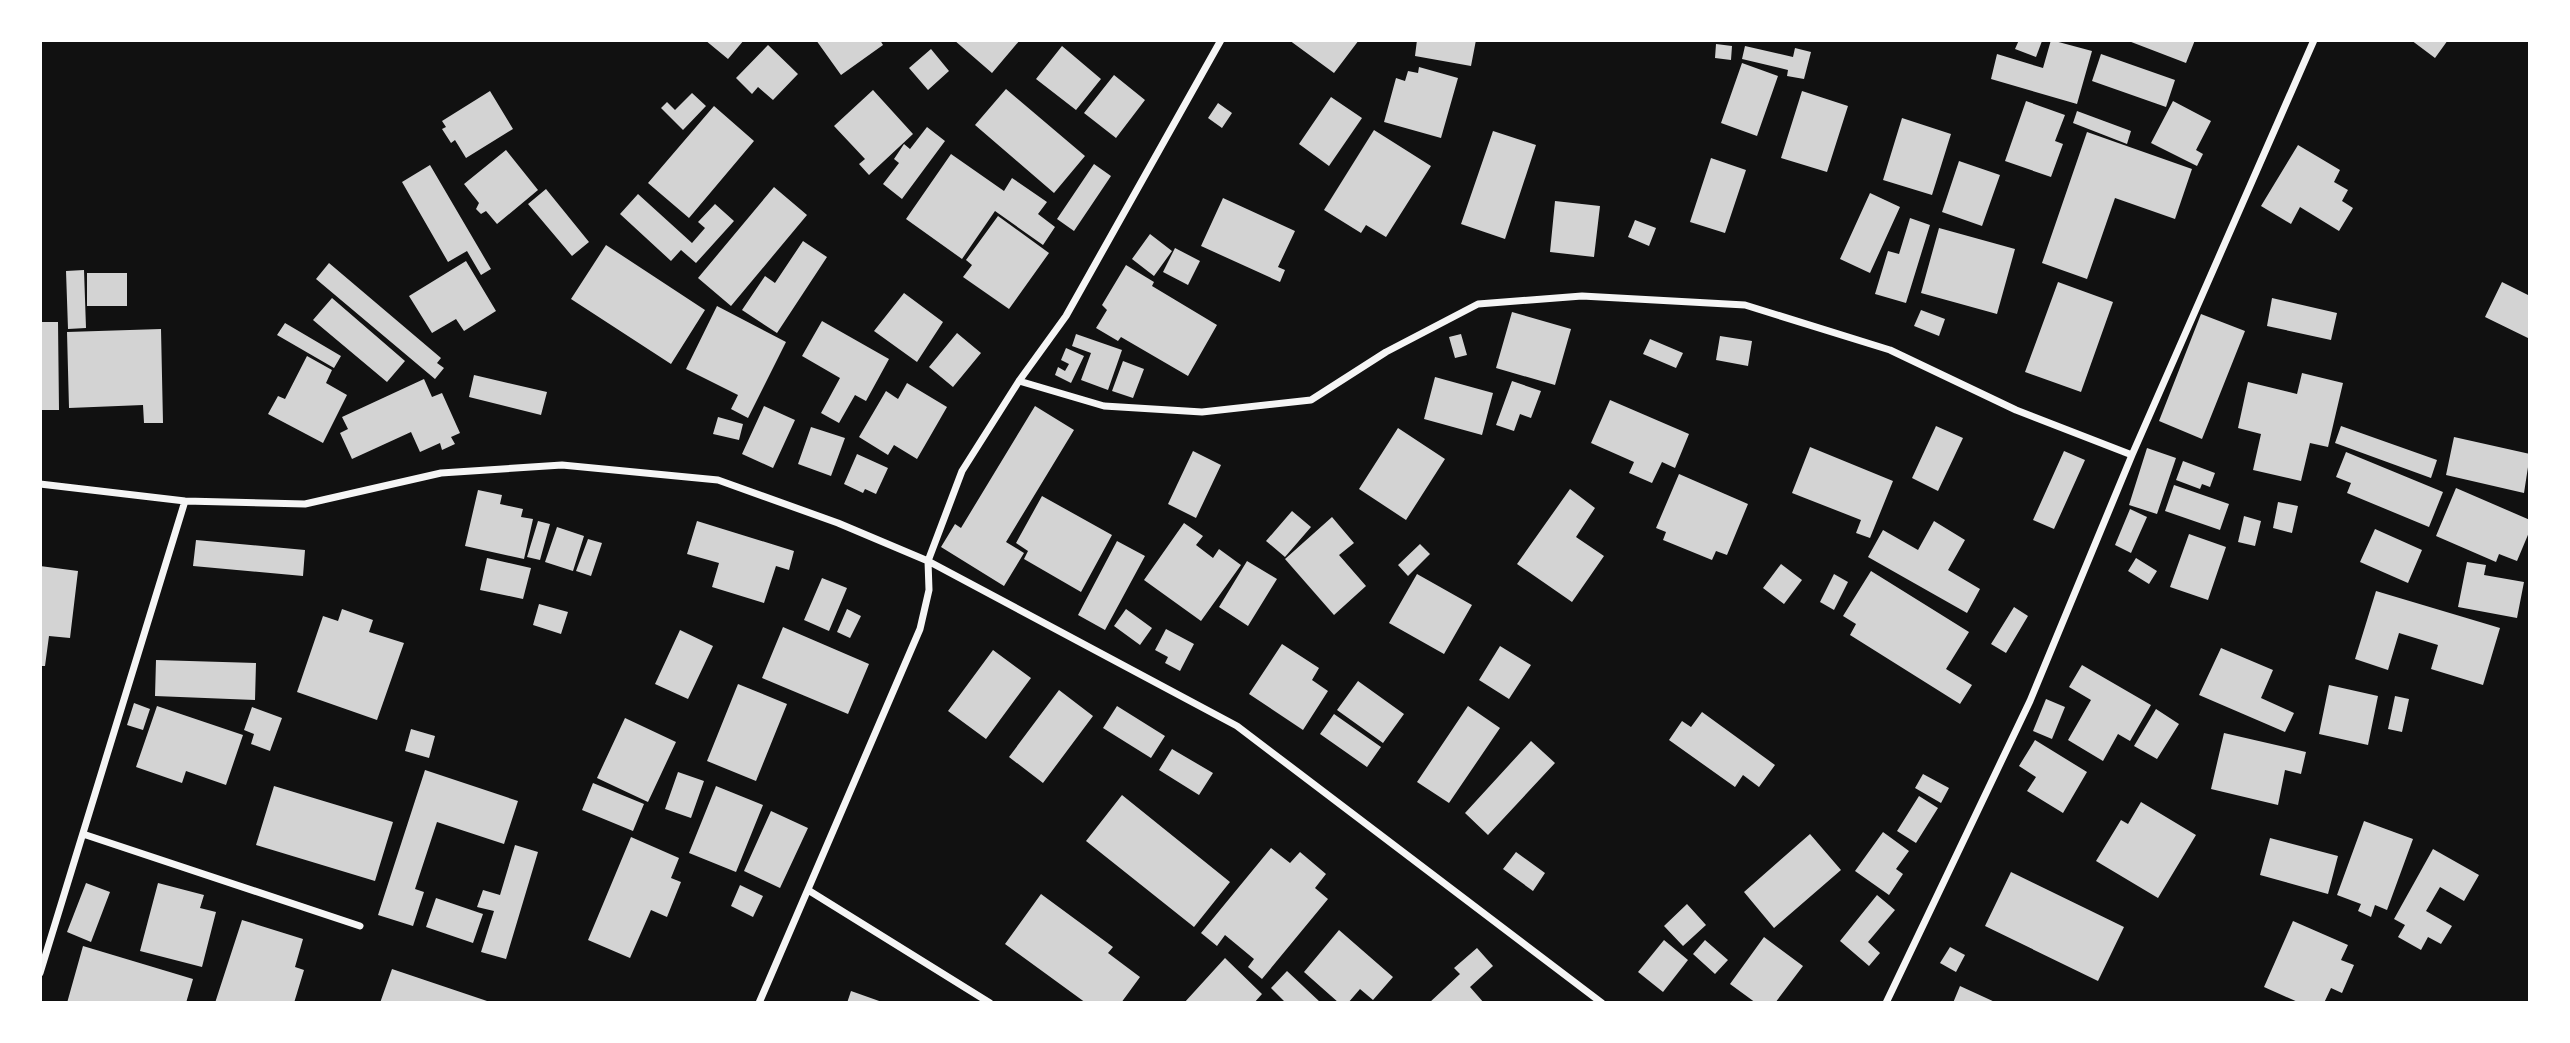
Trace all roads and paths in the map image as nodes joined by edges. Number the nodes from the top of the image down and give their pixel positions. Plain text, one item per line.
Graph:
1 (1221, 40) edge
2 (2314, 40) edge
3 (1020, 382) junction
4 (2132, 456) junction
5 (40, 484) edge
6 (185, 501) junction
7 (928, 561) junction
8 (83, 834) junction
9 (808, 890) junction
10 (360, 926) dead end
11 (40, 973) edge
12 (759, 1003) edge
13 (990, 1003) edge
14 (1602, 1003) edge
15 (1886, 1003) edge

1 - 3 street
2 - 4 street
3 - 4 street
3 - 7 street
4 - 15 street
5 - 6 street
6 - 7 street
6 - 8 street
7 - 9 street
7 - 14 street
8 - 10 street
8 - 11 street
9 - 12 street
9 - 13 street

